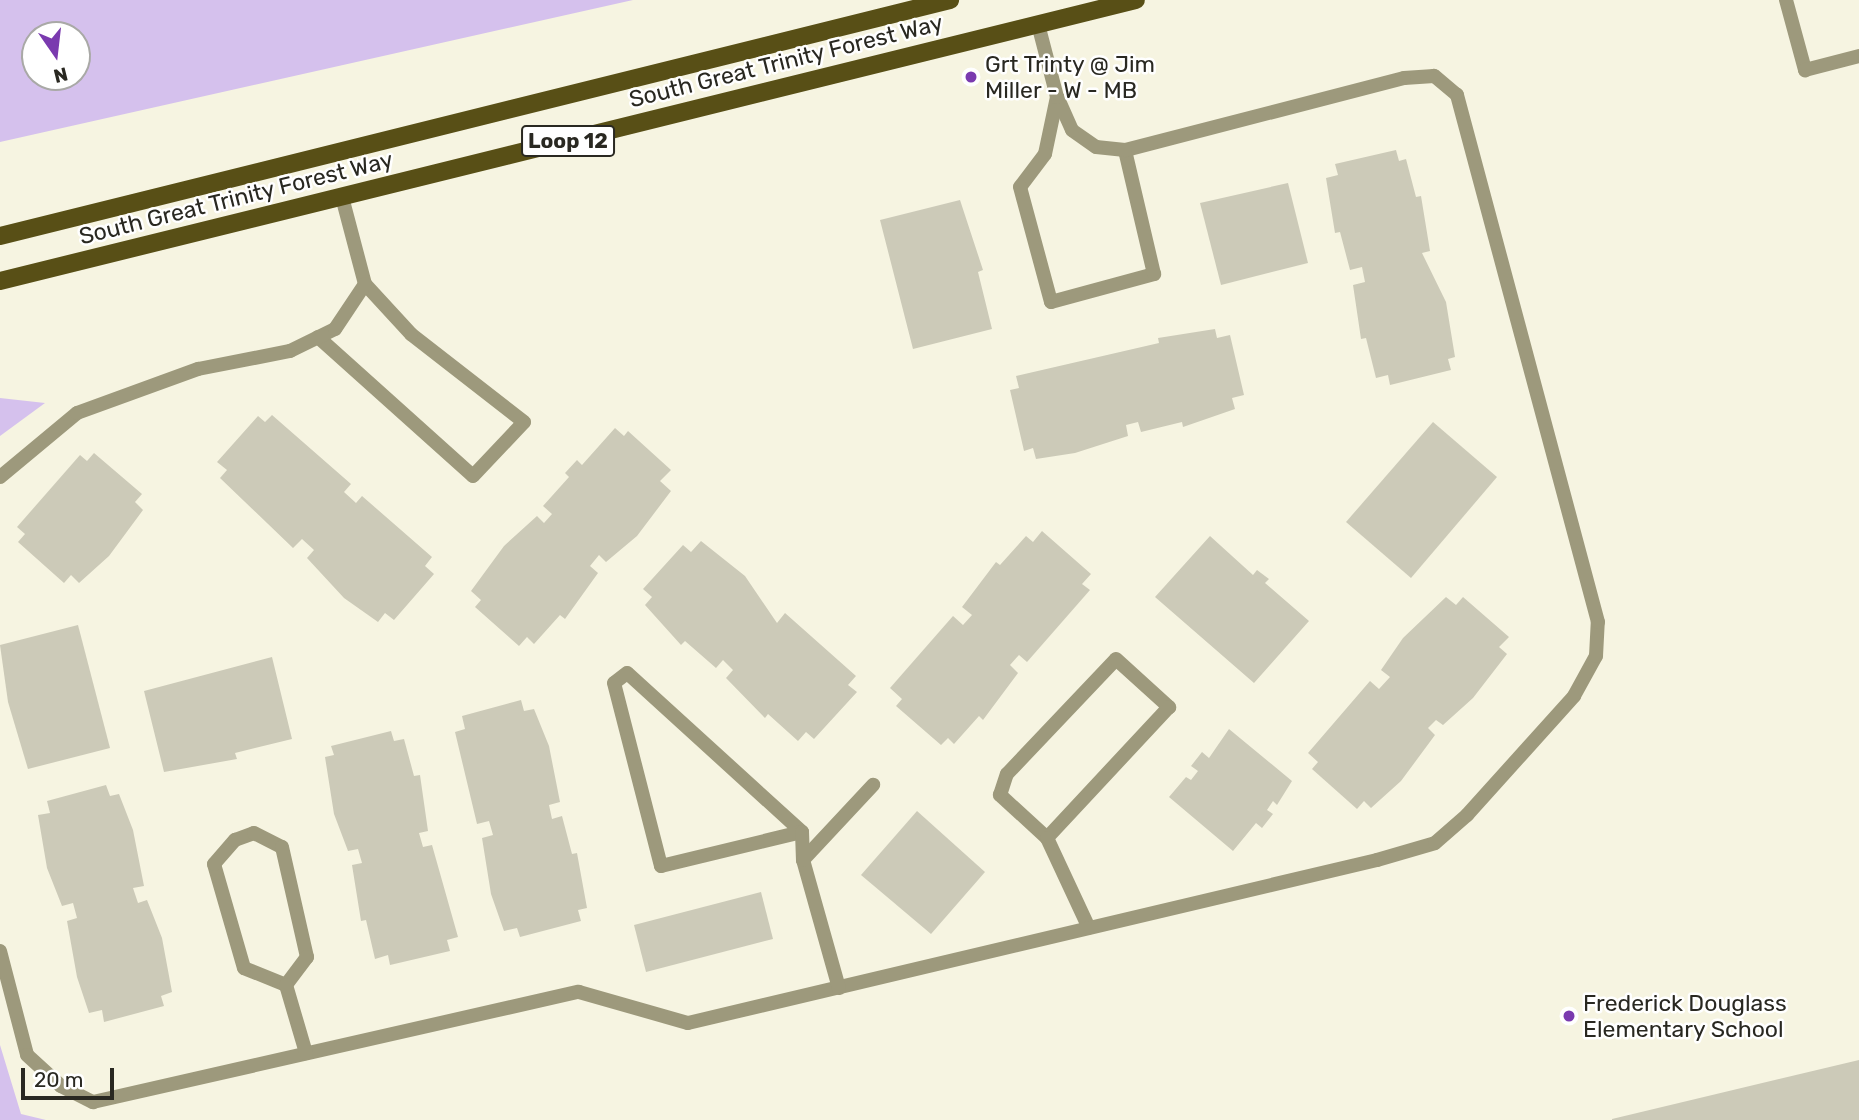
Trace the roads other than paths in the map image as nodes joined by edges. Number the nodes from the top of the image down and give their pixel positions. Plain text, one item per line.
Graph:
1 (950, 0) edge
2 (1136, 0) edge
3 (1786, 0) edge
4 (1038, 24) junction
5 (1859, 56) edge
6 (1056, 97) junction
7 (1125, 150) junction
8 (342, 197) junction
9 (0, 236) edge
10 (0, 281) edge
11 (365, 284) junction
12 (318, 337) junction
13 (0, 477) edge
14 (873, 785) dead end
15 (802, 832) junction
16 (1047, 838) junction
17 (803, 860) junction
18 (1089, 928) junction
19 (0, 951) edge
20 (286, 985) junction
21 (839, 988) junction
22 (306, 1053) junction

1 - 9 main road, South Great Trinity Forest Way / Loop 12
2 - 4 main road, South Great Trinity Forest Way / Loop 12
3 - 5 lane
4 - 6 lane
4 - 8 main road, South Great Trinity Forest Way / Loop 12
6 - 7 lane
6 - 7 lane
7 - 18 lane
8 - 10 main road, South Great Trinity Forest Way / Loop 12
8 - 11 lane
11 - 12 lane
11 - 12 lane
12 - 13 lane
14 - 17 lane
15 - 15 lane
15 - 17 lane
16 - 16 lane
16 - 18 lane
17 - 21 lane
18 - 21 lane
19 - 22 lane
20 - 20 lane
20 - 22 lane
21 - 22 lane

